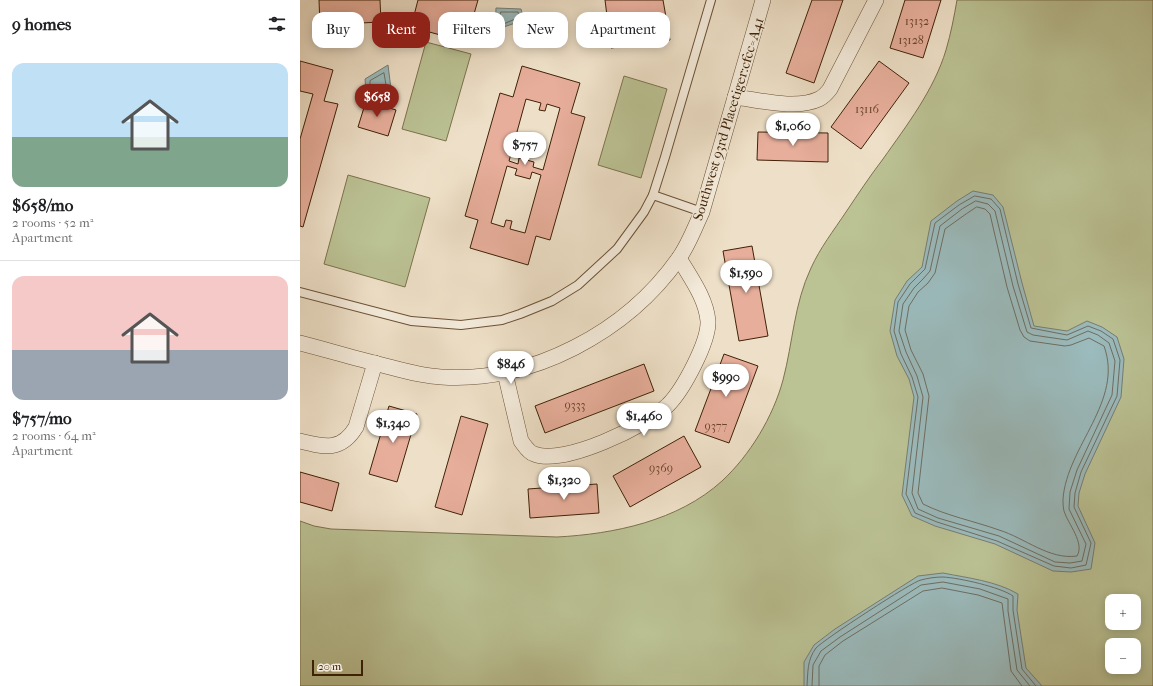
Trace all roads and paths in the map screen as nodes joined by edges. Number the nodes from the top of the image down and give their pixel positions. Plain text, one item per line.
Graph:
1 (710, 0) edge
2 (763, 0) edge
3 (876, 0) edge
4 (735, 97) junction
5 (653, 194) junction
6 (702, 212) junction
7 (679, 258) junction
8 (300, 292) edge
9 (300, 343) edge
10 (375, 363) junction
11 (505, 373) junction
12 (300, 441) edge

1 - 5 lane
2 - 4 street, Southwest 93rd Placetiger:cfcc=A41
3 - 4 street
4 - 6 street, Southwest 93rd Placetiger:cfcc=A41
5 - 6 lane
5 - 8 lane
6 - 7 street, Southwest 93rd Placetiger:cfcc=A41
7 - 11 street, Southwest 93rd Placetiger:cfcc=A41
7 - 11 street
9 - 10 street, Southwest 93rd Placetiger:cfcc=A41
10 - 11 street, Southwest 93rd Placetiger:cfcc=A41
10 - 12 street

